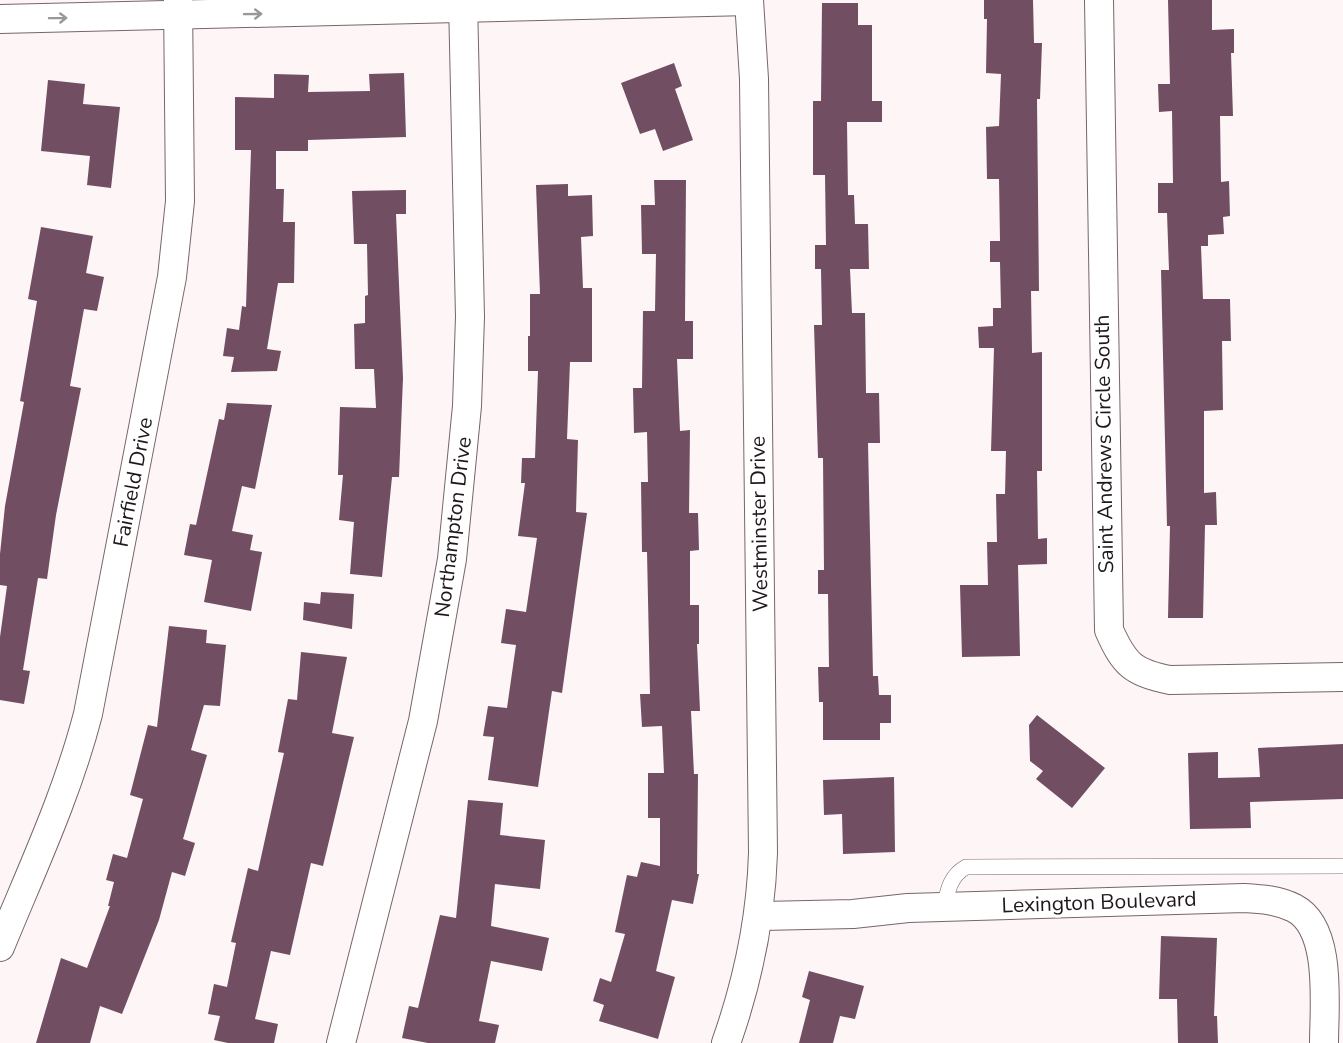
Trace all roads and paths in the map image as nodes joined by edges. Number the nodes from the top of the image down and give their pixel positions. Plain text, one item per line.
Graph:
1 (748, 0) edge
2 (1099, 0) edge
3 (463, 4) edge
4 (178, 8) edge
5 (0, 19) edge
6 (1343, 677) edge
7 (1343, 866) edge
8 (944, 907) junction
9 (759, 916) junction
10 (0, 947) edge
11 (341, 1043) edge
12 (726, 1043) edge
13 (1324, 1043) edge

1 - 3 street
1 - 9 street, Westminster Drive
2 - 6 street, Saint Andrews Circle South
4 -> 3 street
3 - 11 street, Northampton Drive
5 -> 4 street
4 - 10 street, Fairfield Drive
7 - 8 lane
8 - 9 street, Lexington Boulevard
8 - 13 street, Lexington Boulevard
9 - 12 street, Westminster Drive

